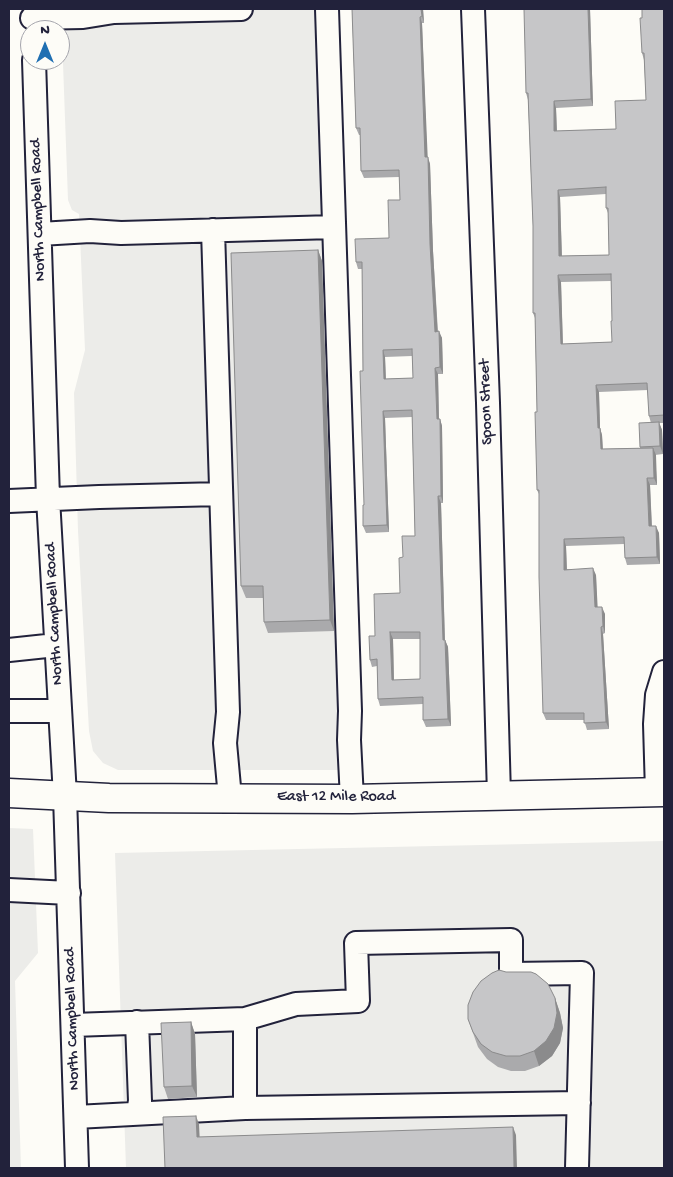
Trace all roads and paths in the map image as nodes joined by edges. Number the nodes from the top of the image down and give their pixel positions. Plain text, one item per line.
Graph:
1 (241, 9) edge
2 (327, 9) edge
3 (474, 9) edge
4 (32, 19) edge
5 (34, 70) edge
6 (334, 227) junction
7 (213, 230) junction
8 (40, 234) junction
9 (221, 494) junction
10 (48, 498) junction
11 (9, 501) edge
12 (56, 645) junction
13 (9, 650) edge
14 (664, 672) edge
15 (60, 711) junction
16 (9, 712) edge
17 (661, 792) edge
18 (9, 794) edge
19 (499, 795) junction
20 (65, 796) junction
21 (230, 798) junction
22 (352, 799) junction
23 (9, 890) edge
24 (69, 893) junction
25 (245, 1019) junction
26 (137, 1022) junction
27 (73, 1024) junction
28 (579, 1103) junction
29 (245, 1108) junction
30 (138, 1112) junction
31 (76, 1117) junction
32 (78, 1168) edge
33 (577, 1168) edge

1 - 4 street
2 - 6 street
3 - 19 street, Spoon Street
5 - 8 street, North Campbell Road
6 - 7 street
6 - 22 street
7 - 8 street
7 - 9 street
8 - 10 street, North Campbell Road
9 - 10 street
9 - 21 street
10 - 11 street
10 - 12 street, North Campbell Road
12 - 13 street
12 - 15 street, North Campbell Road
14 - 17 street
15 - 16 street
15 - 20 street, North Campbell Road
17 - 19 main road, East 12 Mile Road
18 - 20 main road, East 12 Mile Road
19 - 22 main road, East 12 Mile Road
20 - 21 main road, East 12 Mile Road
20 - 24 street, North Campbell Road
21 - 22 main road, East 12 Mile Road
23 - 24 street
24 - 27 street, North Campbell Road
25 - 26 street
25 - 28 street
25 - 29 street
26 - 27 street
26 - 30 street
27 - 31 street, North Campbell Road
28 - 29 street
28 - 33 street
29 - 30 street
30 - 31 street
31 - 32 street, North Campbell Road

